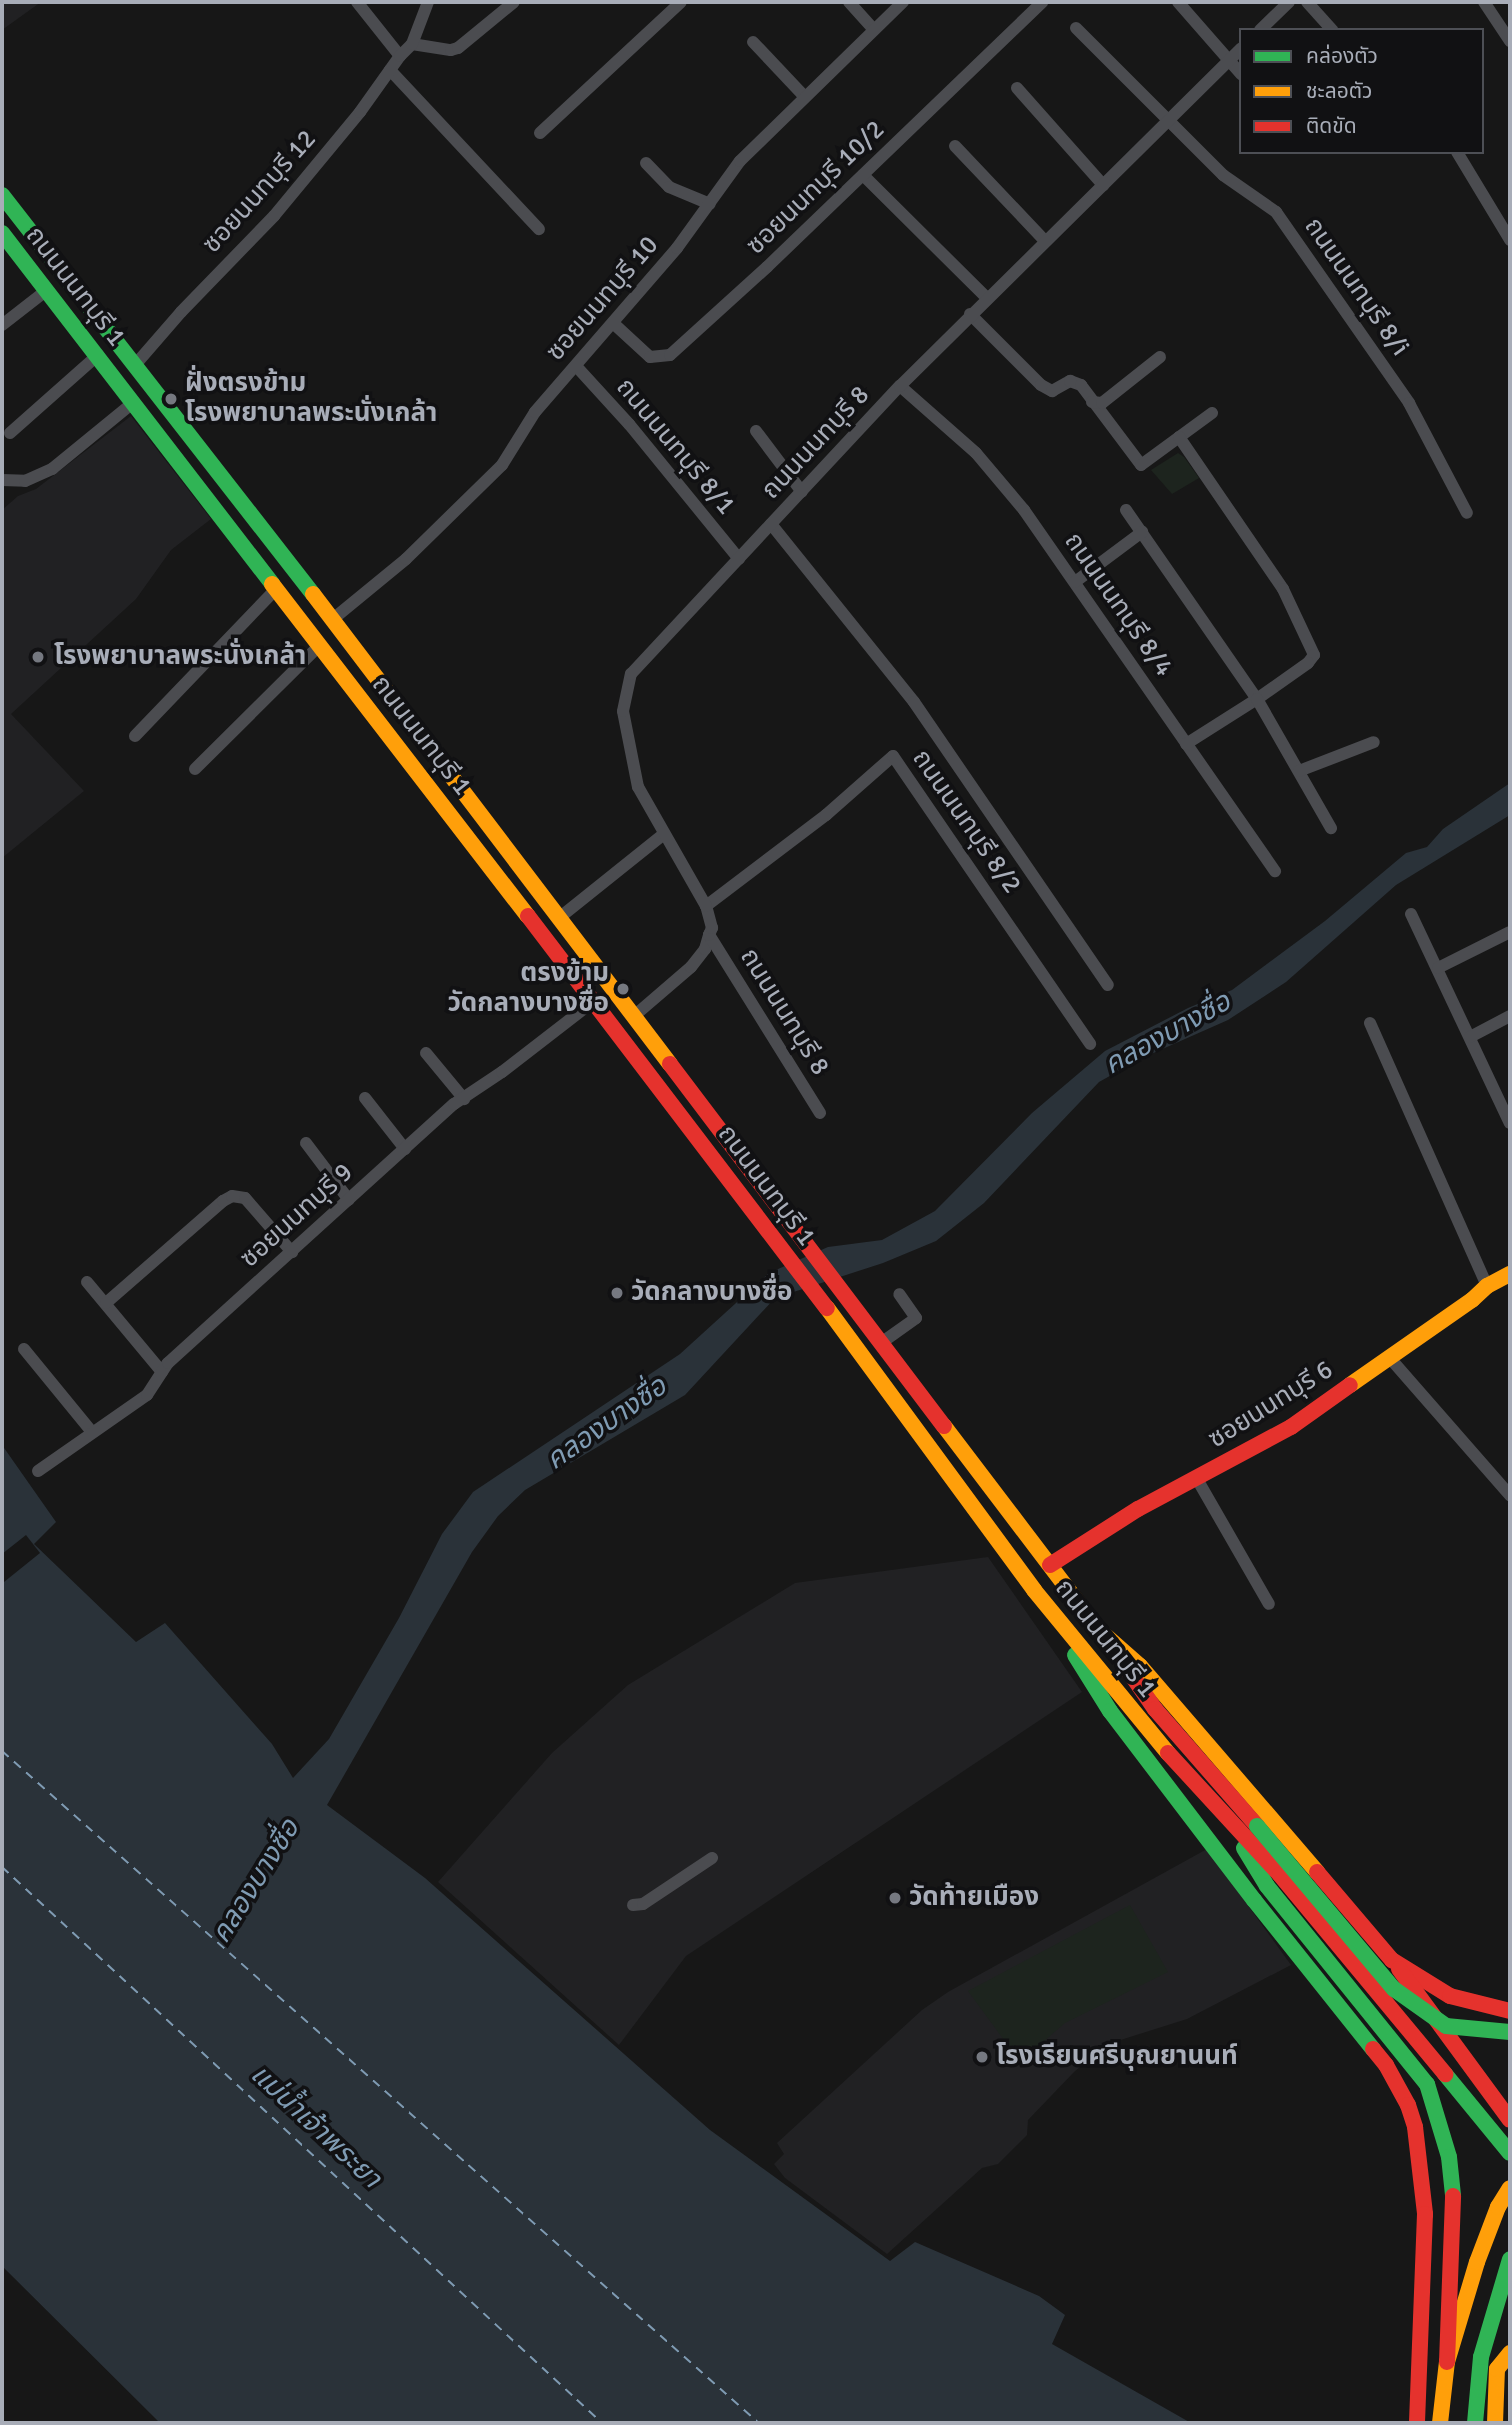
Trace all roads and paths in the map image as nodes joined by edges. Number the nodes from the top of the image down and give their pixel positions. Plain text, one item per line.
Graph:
1 (357, 2) edge
2 (514, 2) edge
3 (681, 2) edge
4 (849, 2) edge
5 (903, 2) edge
6 (1042, 2) edge
7 (1178, 2) edge
8 (1289, 2) edge
9 (1307, 2) edge
10 (1484, 2) edge
11 (424, 4) edge
12 (1076, 28) dead end
13 (1262, 28) edge
14 (1330, 28) edge
15 (873, 29) junction
16 (1510, 41) edge
17 (753, 42) dead end
18 (412, 44) junction
19 (1239, 50) edge
20 (400, 55) junction
21 (1227, 61) junction
22 (390, 70) junction
23 (1239, 72) edge
24 (1017, 88) dead end
25 (804, 96) junction
26 (1167, 121) junction
27 (540, 133) dead end
28 (955, 146) dead end
29 (1458, 154) edge
30 (646, 163) dead end
31 (863, 175) junction
32 (1103, 186) junction
33 (2, 195) edge
34 (710, 204) junction
35 (539, 229) dead end
36 (2, 233) edge
37 (1509, 234) edge
38 (1045, 241) junction
39 (47, 290) junction
40 (987, 298) junction
41 (970, 314) junction
42 (613, 323) junction
43 (2, 325) edge
44 (98, 355) junction
45 (1160, 357) dead end
46 (135, 365) junction
47 (576, 366) junction
48 (900, 386) junction
49 (134, 402) junction
50 (1092, 402) junction
51 (1212, 413) dead end
52 (756, 431) dead end
53 (10, 433) dead end
54 (1179, 437) junction
55 (2, 481) edge
56 (802, 492) junction
57 (1126, 510) dead end
58 (1467, 513) dead end
59 (771, 524) junction
60 (1142, 532) junction
61 (738, 559) junction
62 (1075, 582) junction
63 (277, 588) junction
64 (333, 619) junction
65 (320, 645) junction
66 (1256, 699) junction
67 (135, 736) dead end
68 (1374, 742) dead end
69 (1186, 744) junction
70 (195, 769) dead end
71 (1299, 771) junction
72 (1331, 828) dead end
73 (664, 834) junction
74 (1275, 871) dead end
75 (706, 905) junction
76 (1411, 914) dead end
77 (559, 918) junction
78 (1510, 932) edge
79 (709, 935) junction
80 (1438, 968) junction
81 (1108, 985) dead end
82 (594, 1001) junction
83 (634, 1016) junction
84 (1510, 1016) edge
85 (1370, 1023) dead end
86 (1470, 1037) junction
87 (1090, 1044) dead end
88 (426, 1053) dead end
89 (365, 1098) dead end
90 (464, 1098) junction
91 (1506, 1100) edge
92 (820, 1113) dead end
93 (1510, 1122) edge
94 (306, 1143) dead end
95 (405, 1149) junction
96 (349, 1200) junction
97 (292, 1252) junction
98 (1510, 1274) edge
99 (87, 1282) dead end
100 (1487, 1286) junction
101 (899, 1294) dead end
102 (106, 1303) junction
103 (881, 1343) junction
104 (24, 1349) dead end
105 (1389, 1357) junction
106 (162, 1372) junction
107 (91, 1431) junction
108 (38, 1471) dead end
109 (1197, 1479) junction
110 (1510, 1495) edge
111 (1050, 1565) junction
112 (1034, 1590) junction
113 (1269, 1604) dead end
114 (1098, 1629) junction
115 (1225, 1818) junction
116 (712, 1858) dead end
117 (633, 1905) dead end
118 (1392, 1960) junction
119 (1510, 2011) edge
120 (1510, 2032) edge
121 (1510, 2120) edge
122 (1510, 2153) edge
123 (1510, 2188) edge
124 (1510, 2259) edge
125 (1510, 2353) edge
126 (1447, 2362) junction
127 (1476, 2417) edge
128 (1417, 2423) edge
129 (1440, 2423) edge
130 (1495, 2423) edge

1 - 20 street
2 - 18 street
3 - 27 street
4 - 15 street
5 - 15 street, ซอยนนทบุรี 10
6 - 31 street, ซอยนนทบุรี 10/2
7 - 21 street
8 - 13 street
9 - 14 street
10 - 16 street
11 - 18 street
12 - 26 street, ถนนนนทบุรี 8/i
15 - 25 street, ซอยนนทบุรี 10
17 - 25 street
18 - 20 street, ซอยนนทบุรี 12
19 - 21 street, ถนนนนทบุรี 8
20 - 22 street, ซอยนนทบุรี 12
21 - 23 street
21 - 26 street, ถนนนนทบุรี 8
22 - 35 street
22 - 46 street, ซอยนนทบุรี 12
24 - 32 street
25 - 34 street, ซอยนนทบุรี 10
26 - 32 street, ถนนนนทบุรี 8
26 - 58 street, ถนนนนทบุรี 8/i
28 - 38 street
29 - 37 street
30 - 34 street
31 - 40 street
31 - 42 street, ซอยนนทบุรี 10/2
32 - 38 street, ถนนนนทบุรี 8
33 - 46 main road, ถนนนนทบุรี 1
34 - 42 street, ซอยนนทบุรี 10
36 - 39 main road, ถนนนนทบุรี 1
38 - 40 street, ถนนนนทบุรี 8
39 - 43 street
39 - 44 main road, ถนนนนทบุรี 1
40 - 41 street, ถนนนนทบุรี 8
41 - 48 street, ถนนนนทบุรี 8
41 - 50 street
42 - 47 street, ซอยนนทบุรี 10
44 - 49 main road, ถนนนนทบุรี 1
44 - 53 street
45 - 50 street
46 - 64 main road, ถนนนนทบุรี 1
47 - 61 street, ถนนนนทบุรี 8/1
47 - 64 street, ซอยนนทบุรี 10
48 - 56 street, ถนนนนทบุรี 8
48 - 62 street, ถนนนนทบุรี 8/4
49 - 55 street
49 - 63 main road, ถนนนนทบุรี 1
50 - 54 street
51 - 54 street
52 - 56 street
54 - 66 street
56 - 59 street, ถนนนนทบุรี 8
57 - 60 street
59 - 61 street, ถนนนนทบุรี 8
59 - 81 street
60 - 62 street
60 - 66 street
61 - 73 street, ถนนนนทบุรี 8
62 - 69 street, ถนนนนทบุรี 8/4
63 - 65 main road, ถนนนนทบุรี 1
63 - 67 street
64 - 77 main road, ถนนนนทบุรี 1
65 - 70 street
65 - 82 main road, ถนนนนทบุรี 1
66 - 69 street
66 - 71 street
68 - 71 street
69 - 74 street, ถนนนนทบุรี 8/4
71 - 72 street
73 - 75 street, ถนนนนทบุรี 8
73 - 77 street
75 - 79 street, ถนนนนทบุรี 8
75 - 87 street, ถนนนนทบุรี 8/2
76 - 80 street
77 - 83 main road, ถนนนนทบุรี 1
78 - 80 street
79 - 83 street, ถนนนนทบุรี 8
79 - 92 street, ถนนนนทบุรี 8
80 - 86 street
82 - 90 street, ซอยนนทบุรี 9
82 - 112 main road, ถนนนนทบุรี 1
83 - 103 main road, ถนนนนทบุรี 1
84 - 86 street
85 - 100 street
86 - 91 street
88 - 90 street
89 - 95 street
90 - 95 street, ซอยนนทบุรี 9
91 - 93 street
94 - 96 street
95 - 96 street, ซอยนนทบุรี 9
96 - 97 street, ซอยนนทบุรี 9
97 - 102 street
97 - 106 street, ซอยนนทบุรี 9
98 - 100 main road, ซอยนนทบุรี 6
99 - 102 street
100 - 105 main road, ซอยนนทบุรี 6
101 - 103 street
102 - 106 street
103 - 111 main road, ถนนนนทบุรี 1
104 - 107 street
105 - 109 main road, ซอยนนทบุรี 6
105 - 110 street
106 - 107 street, ซอยนนทบุรี 9
107 - 108 street, ซอยนนทบุรี 9
109 - 111 main road, ซอยนนทบุรี 6
109 - 113 street
111 - 114 main road, ถนนนนทบุรี 1
112 - 115 main road, ถนนนนทบุรี 1
112 - 128 main road
114 - 118 main road, ถนนนนทบุรี 1
114 - 120 main road, bridge
115 - 122 main road, ถนนนนทบุรี 1
115 - 126 main road
116 - 117 street
118 - 119 main road, ถนนนนทบุรี 1
118 - 121 main road
123 - 126 main road
124 - 127 main road
125 - 130 main road
126 - 129 main road

